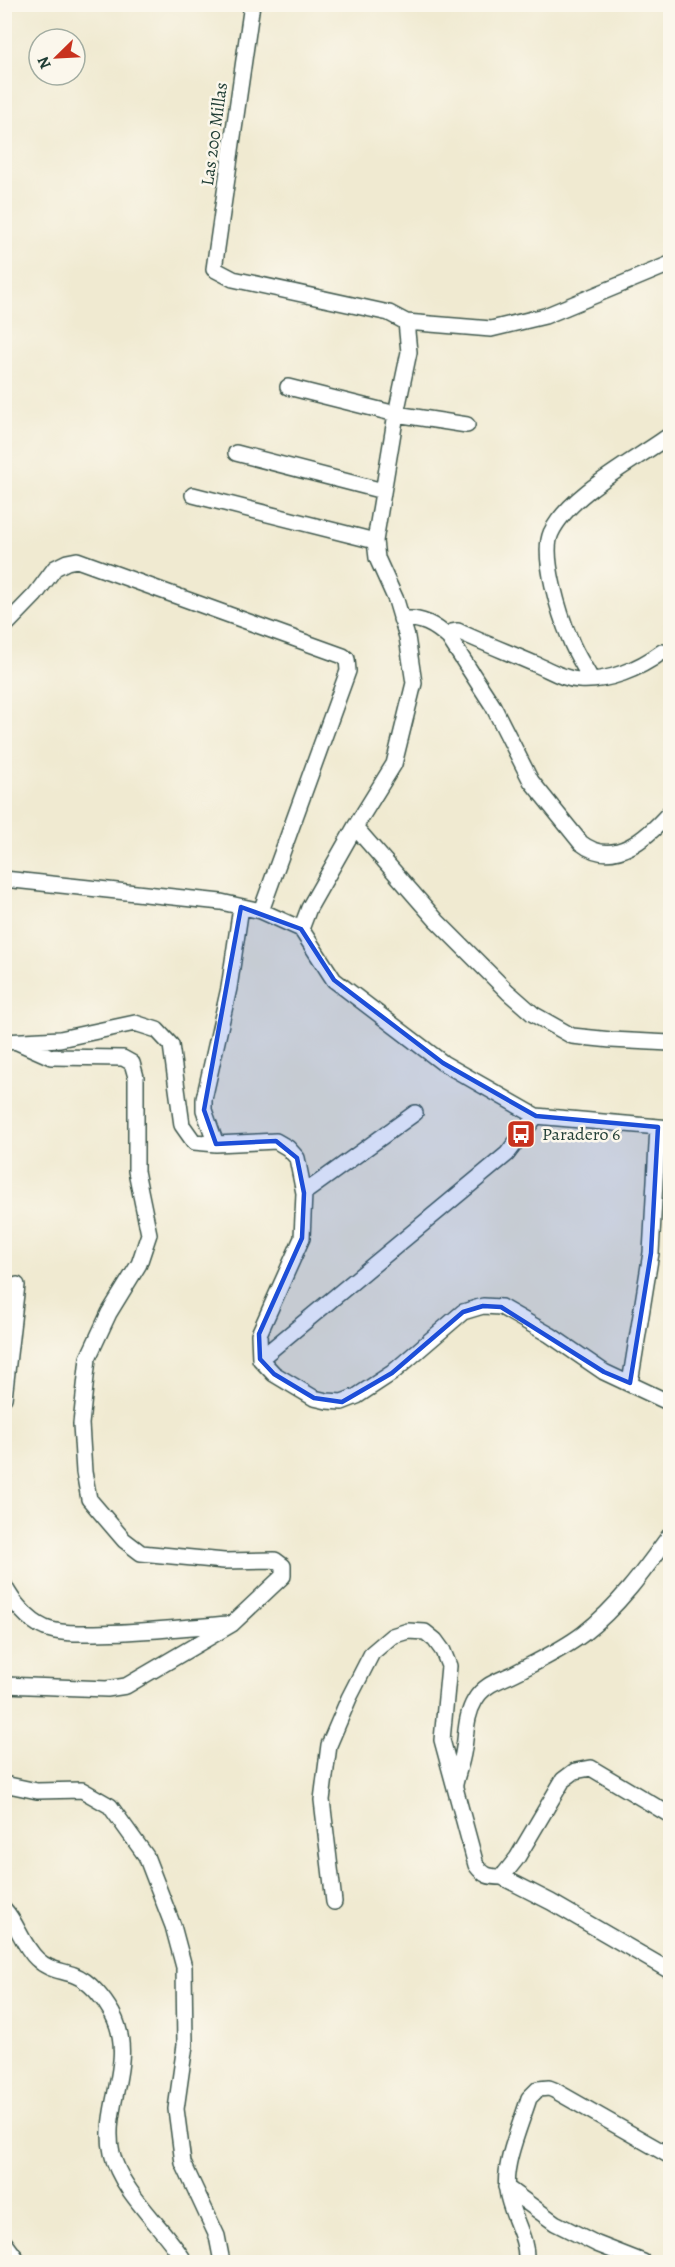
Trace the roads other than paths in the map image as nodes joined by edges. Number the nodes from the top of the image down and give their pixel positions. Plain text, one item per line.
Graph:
1 (252, 4) edge
2 (670, 264) edge
3 (406, 322) junction
4 (288, 387) dead end
5 (396, 414) junction
6 (467, 425) dead end
7 (670, 435) edge
8 (236, 453) dead end
9 (383, 491) junction
10 (193, 495) dead end
11 (375, 542) junction
12 (402, 619) junction
13 (4, 627) edge
14 (449, 638) junction
15 (662, 652) dead end
16 (591, 679) junction
17 (670, 812) edge
18 (355, 826) junction
19 (4, 879) edge
20 (241, 907) junction
21 (261, 911) junction
22 (301, 929) junction
23 (11, 1042) edge
24 (670, 1043) edge
25 (415, 1113) dead end
26 (536, 1116) junction
27 (664, 1128) edge
28 (216, 1144) junction
29 (304, 1193) junction
30 (18, 1285) dead end
31 (260, 1359) junction
32 (630, 1383) junction
33 (4, 1398) edge
34 (670, 1403) edge
35 (4, 1459) edge
36 (4, 1473) edge
37 (670, 1535) edge
38 (4, 1586) edge
39 (232, 1624) junction
40 (4, 1684) edge
41 (4, 1784) edge
42 (454, 1786) junction
43 (670, 1815) edge
44 (502, 1877) junction
45 (334, 1902) dead end
46 (4, 1909) edge
47 (670, 1971) edge
48 (670, 2156) edge
49 (506, 2187) junction
50 (4, 2242) edge
51 (19, 2262) edge
52 (185, 2262) edge
53 (222, 2262) edge
54 (526, 2262) edge
55 (643, 2262) edge

1 - 3 street, Las 200 Millas
2 - 3 street
3 - 5 street
4 - 5 street
5 - 6 street
5 - 9 street
7 - 16 street
8 - 9 street
9 - 11 street
10 - 11 street
11 - 12 street
12 - 14 street
12 - 18 street
13 - 21 street
14 - 16 street
14 - 17 street
15 - 16 street
18 - 22 street
18 - 24 street
19 - 20 street
20 - 21 street
20 - 28 street
21 - 22 street
22 - 26 street
23 - 28 street
23 - 39 street
25 - 29 street
26 - 27 street
26 - 31 street
27 - 32 street
28 - 29 street
29 - 31 street
30 - 33 street
31 - 32 street
32 - 34 street
35 - 36 street
37 - 42 street
38 - 39 street
39 - 40 street
41 - 53 street
42 - 44 street
42 - 45 street
43 - 44 street
44 - 47 street
46 - 52 street
48 - 49 street
49 - 54 street
49 - 55 street
50 - 51 street

